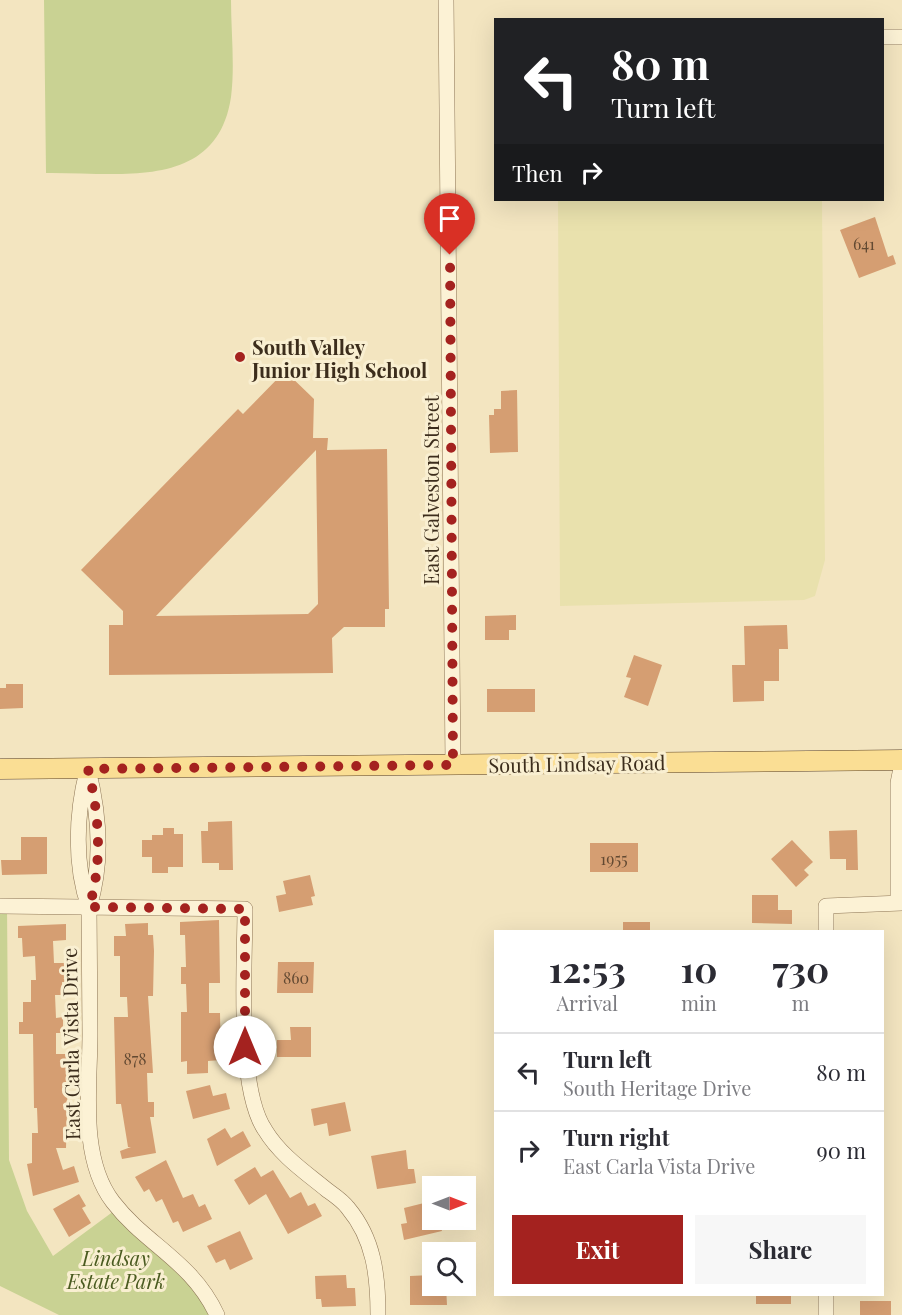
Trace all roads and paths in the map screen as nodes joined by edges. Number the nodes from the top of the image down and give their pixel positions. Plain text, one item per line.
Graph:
1 (447, 0) edge
2 (884, 37) edge
3 (902, 37) edge
4 (902, 762) edge
5 (453, 765) junction
6 (0, 769) edge
7 (88, 769) junction
8 (900, 903) edge
9 (0, 906) edge
10 (89, 907) junction
11 (826, 930) edge
12 (826, 1296) edge
13 (217, 1315) edge
14 (378, 1315) edge
15 (826, 1315) edge

1 - 5 street, East Galveston Street
2 - 3 street
4 - 5 main road, South Lindsay Road
4 - 8 street
5 - 7 main road, South Lindsay Road
6 - 7 main road, South Lindsay Road
7 - 10 street, East Carla Vista Drive
8 - 11 street
9 - 10 street
10 - 13 street, East Carla Vista Drive
10 - 14 street
12 - 15 street

